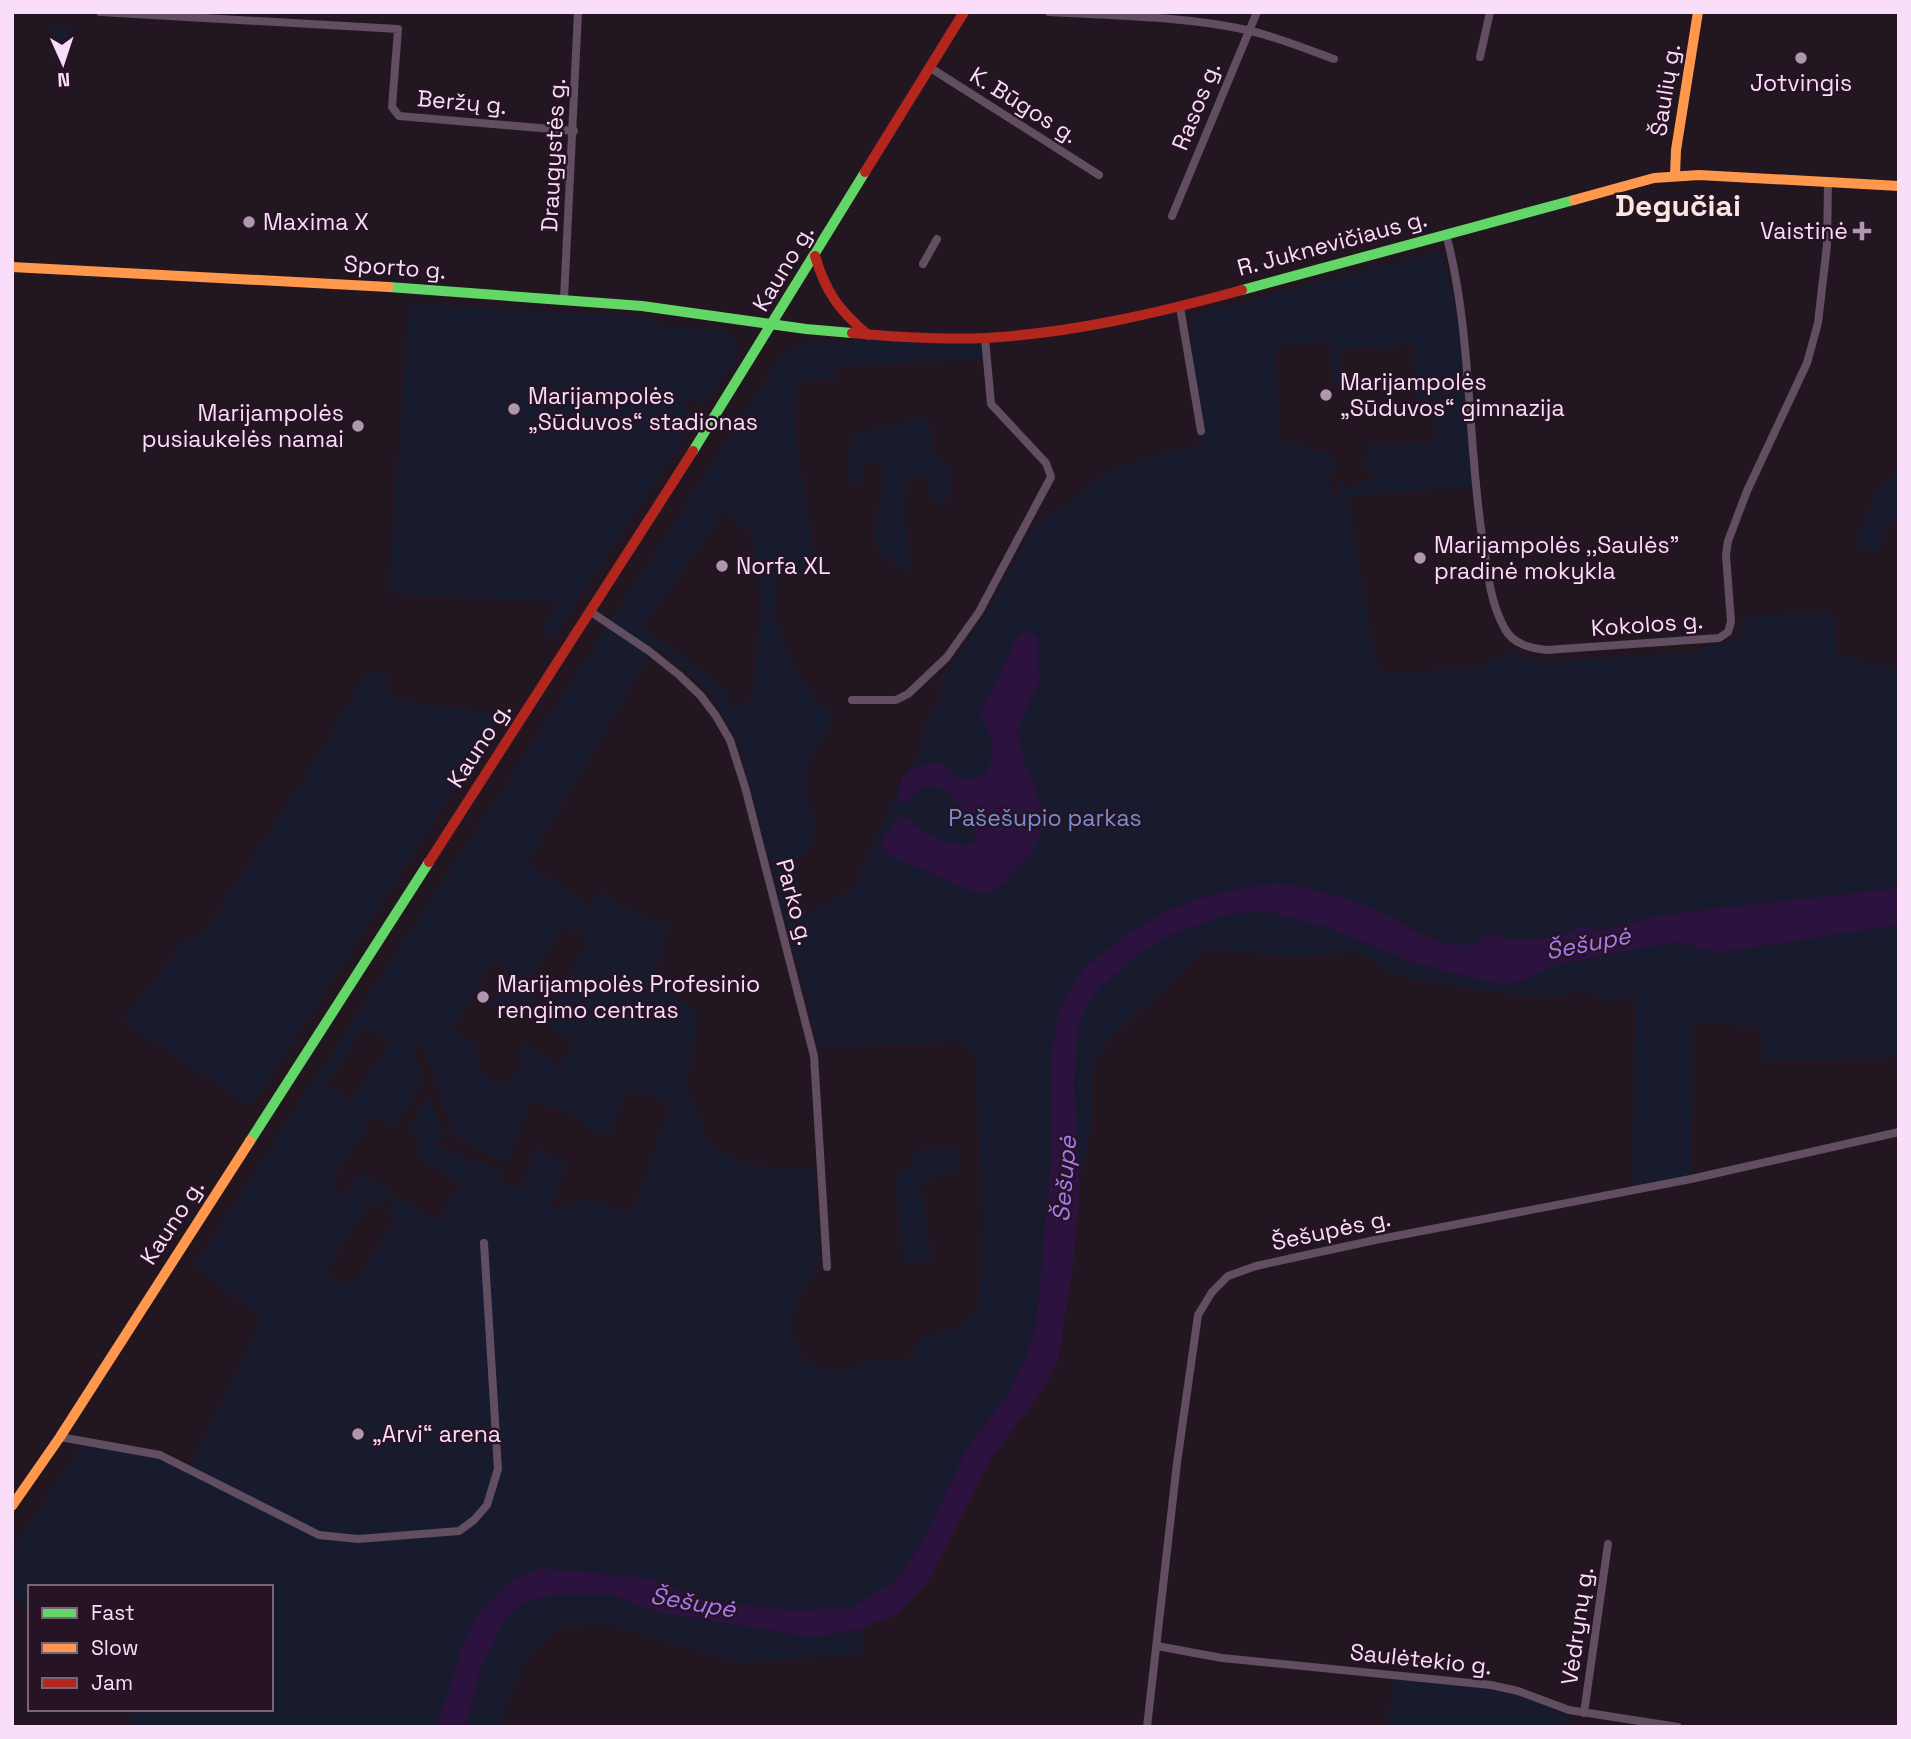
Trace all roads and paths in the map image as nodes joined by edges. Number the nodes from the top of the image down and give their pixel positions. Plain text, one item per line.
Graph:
1 (100, 12) edge
2 (578, 12) edge
3 (964, 12) edge
4 (1049, 12) edge
5 (1257, 12) edge
6 (1490, 12) edge
7 (1698, 12) edge
8 (1248, 31) junction
9 (1480, 57) dead end
10 (1334, 59) dead end
11 (929, 67) junction
12 (573, 131) junction
13 (1099, 175) dead end
14 (1675, 175) junction
15 (1828, 182) junction
16 (1899, 186) edge
17 (1172, 216) dead end
18 (1446, 234) junction
19 (937, 239) dead end
20 (815, 256) junction
21 (923, 264) dead end
22 (13, 267) edge
23 (564, 299) junction
24 (1180, 307) junction
25 (773, 325) junction
26 (868, 335) junction
27 (985, 338) junction
28 (1201, 431) dead end
29 (591, 612) junction
30 (852, 701) dead end
31 (1899, 1132) edge
32 (484, 1243) dead end
33 (827, 1267) dead end
34 (60, 1437) junction
35 (21, 1496) junction
36 (12, 1506) edge
37 (12, 1516) edge
38 (1608, 1544) dead end
39 (1157, 1646) junction
40 (1584, 1713) junction
41 (1147, 1727) edge
42 (1678, 1727) edge

1 - 12 street, Beržų g.
2 - 12 street, Draugystės g.
3 - 11 street, Kauno g.
4 - 8 street
5 - 8 street, Rasos g.
6 - 9 street
7 - 14 street, Šaulių g.
8 - 10 street
8 - 17 street, Rasos g.
11 - 13 street, K. Būgos g.
11 - 20 street, Kauno g.
12 - 23 street, Draugystės g.
14 - 15 street, R. Juknevičiaus g.
14 - 18 street, R. Juknevičiaus g.
15 - 16 street, R. Juknevičiaus g.
15 - 18 street, Kokolos g.
18 - 24 street, R. Juknevičiaus g.
19 - 21 street
20 - 25 street, Kauno g.
20 - 26 street
22 - 23 street, Sporto g.
23 - 25 street, Sporto g.
24 - 27 street, R. Juknevičiaus g.
24 - 28 street
25 - 26 street, R. Juknevičiaus g.
25 - 29 street, Kauno g.
26 - 27 street, R. Juknevičiaus g.
27 - 30 street
29 - 33 street, Parko g.
29 - 34 street, Kauno g.
31 - 39 street, Šešupės g.
32 - 34 street
34 - 35 street, Kauno g.
35 - 36 street, Kauno g.
35 - 37 street, Kauno g.
38 - 40 street, Vėdrynų g.
39 - 40 street, Saulėtekio g.
39 - 41 street, Šešupės g.
40 - 42 street, Saulėtekio g.

